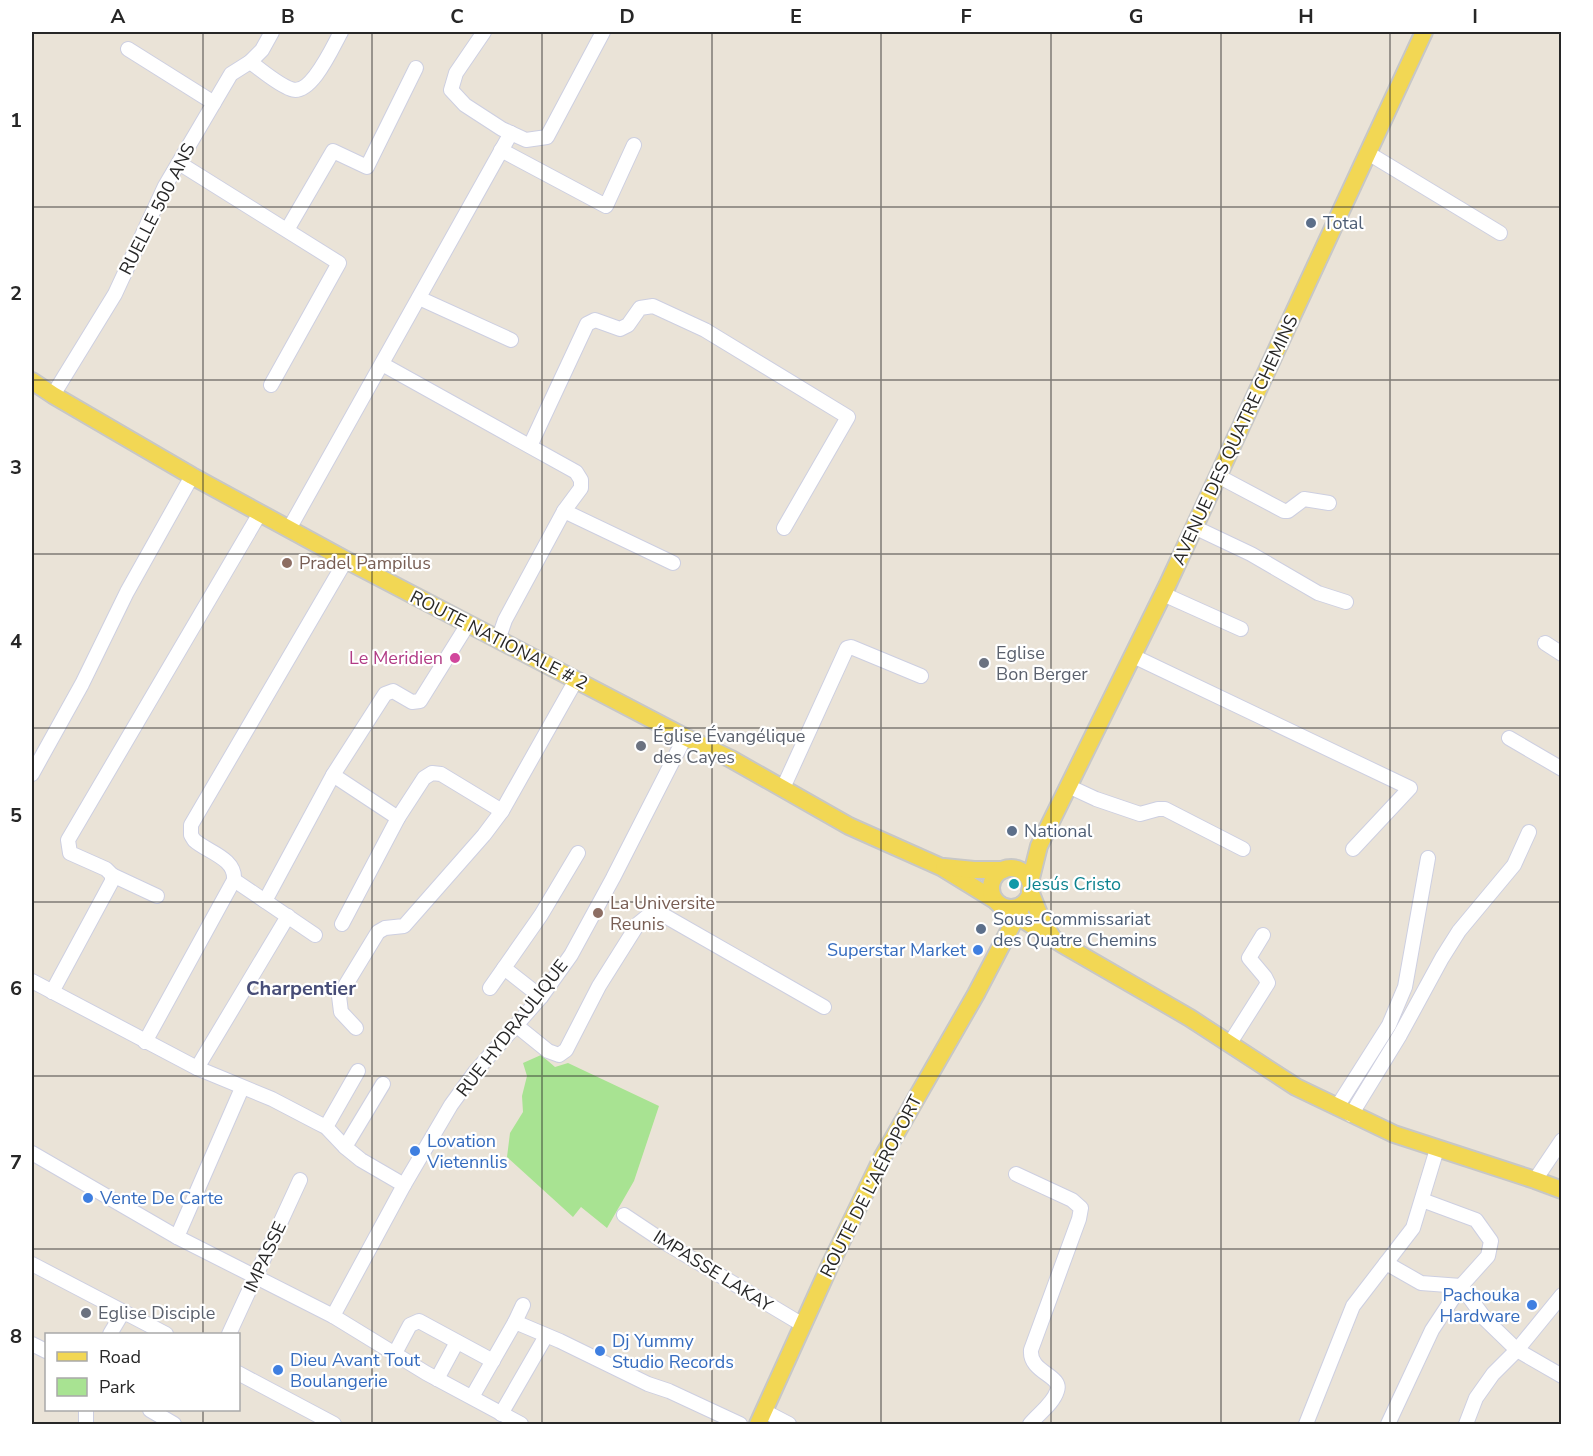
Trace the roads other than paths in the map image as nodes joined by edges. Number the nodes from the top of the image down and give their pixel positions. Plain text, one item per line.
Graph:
1 (272, 32) edge
2 (341, 32) edge
3 (484, 32) edge
4 (603, 32) edge
5 (1424, 32) edge
6 (128, 50) dead end
7 (250, 62) junction
8 (416, 68) dead end
9 (214, 103) junction
10 (511, 133) junction
11 (634, 145) dead end
12 (501, 150) junction
13 (1368, 153) junction
14 (179, 163) junction
15 (287, 230) junction
16 (1500, 233) dead end
17 (419, 298) junction
18 (511, 340) dead end
19 (382, 364) junction
20 (32, 381) edge
21 (271, 385) dead end
22 (53, 395) junction
23 (530, 446) junction
24 (192, 476) junction
25 (1218, 476) junction
26 (1329, 503) dead end
27 (564, 511) junction
28 (260, 513) junction
29 (1194, 527) junction
30 (784, 528) dead end
31 (289, 529) junction
32 (346, 560) junction
33 (673, 562) dead end
34 (1163, 594) junction
35 (1346, 602) dead end
36 (468, 624) junction
37 (1241, 629) dead end
38 (498, 640) junction
39 (1545, 643) dead end
40 (1562, 654) edge
41 (1133, 656) junction
42 (921, 676) dead end
43 (576, 680) junction
44 (685, 737) junction
45 (1509, 738) dead end
46 (1562, 769) edge
47 (32, 774) edge
48 (333, 775) junction
49 (1068, 786) junction
50 (783, 788) junction
51 (502, 811) junction
52 (398, 818) junction
53 (1529, 832) dead end
54 (1039, 846) junction
55 (1243, 849) dead end
56 (1353, 849) dead end
57 (578, 853) dead end
58 (1428, 858) dead end
59 (941, 867) junction
60 (1005, 869) junction
61 (112, 875) junction
62 (234, 880) junction
63 (157, 896) dead end
64 (1025, 898) junction
65 (265, 901) junction
66 (997, 902) junction
67 (288, 916) junction
68 (342, 924) dead end
69 (315, 935) dead end
70 (1263, 935) dead end
71 (1053, 938) junction
72 (997, 954) junction
73 (504, 968) junction
74 (32, 981) edge
75 (490, 988) dead end
76 (52, 992) junction
77 (541, 997) junction
78 (824, 1007) dead end
79 (517, 1026) junction
80 (356, 1028) dead end
81 (145, 1042) junction
82 (1230, 1043) junction
83 (197, 1068) junction
84 (358, 1071) dead end
85 (383, 1084) dead end
86 (242, 1088) junction
87 (1344, 1111) junction
88 (326, 1127) junction
89 (1562, 1140) edge
90 (345, 1147) junction
91 (1437, 1149) junction
92 (32, 1152) edge
93 (1016, 1174) dead end
94 (300, 1180) dead end
95 (1535, 1180) junction
96 (404, 1185) junction
97 (1562, 1190) edge
98 (1422, 1200) junction
99 (624, 1215) dead end
100 (177, 1237) junction
101 (1386, 1263) junction
102 (32, 1264) edge
103 (256, 1276) junction
104 (1461, 1286) junction
105 (1562, 1295) edge
106 (523, 1305) dead end
107 (123, 1312) junction
108 (333, 1316) junction
109 (515, 1322) junction
110 (802, 1325) junction
111 (111, 1333) edge
112 (162, 1333) edge
113 (230, 1333) edge
114 (546, 1336) junction
115 (457, 1342) junction
116 (1516, 1350) junction
117 (394, 1355) junction
118 (493, 1361) junction
119 (240, 1374) edge
120 (1562, 1376) edge
121 (437, 1379) junction
122 (472, 1397) junction
123 (152, 1411) edge
124 (501, 1414) junction
125 (761, 1418) edge
126 (174, 1425) edge
127 (334, 1425) edge
128 (521, 1425) edge
129 (740, 1425) edge
130 (789, 1425) edge
131 (1030, 1425) edge
132 (1306, 1425) edge
133 (1388, 1425) edge
134 (1466, 1425) edge

1 - 7 street, RUELLE 500 ANS
2 - 7 street
3 - 10 street
4 - 10 street
5 - 13 main road, AVENUE DES QUATRE CHEMINS
6 - 9 street
7 - 9 street, RUELLE 500 ANS
8 - 15 street
9 - 14 street, RUELLE 500 ANS
10 - 12 street
11 - 12 street
12 - 17 street
13 - 16 street
13 - 25 main road, AVENUE DES QUATRE CHEMINS
14 - 15 street
14 - 22 street, RUELLE 500 ANS
15 - 21 street
17 - 18 street
17 - 19 street
19 - 23 street
19 - 31 street
20 - 22 main road, ROUTE NATIONALE # 2
22 - 24 main road, ROUTE NATIONALE # 2
23 - 27 street
23 - 30 street
24 - 28 main road, ROUTE NATIONALE # 2
24 - 47 street
25 - 26 street
25 - 29 main road, AVENUE DES QUATRE CHEMINS
27 - 33 street
27 - 38 street
28 - 31 main road, ROUTE NATIONALE # 2
28 - 61 street
29 - 34 main road, AVENUE DES QUATRE CHEMINS
29 - 35 street
31 - 32 main road, ROUTE NATIONALE # 2
32 - 36 main road, ROUTE NATIONALE # 2
32 - 62 street
34 - 37 street
34 - 41 main road, AVENUE DES QUATRE CHEMINS
36 - 38 main road, ROUTE NATIONALE # 2
36 - 48 street
38 - 43 main road, ROUTE NATIONALE # 2
39 - 40 street
41 - 49 main road, AVENUE DES QUATRE CHEMINS
41 - 56 street
42 - 50 street
43 - 44 main road, ROUTE NATIONALE # 2
43 - 51 street
44 - 50 main road, ROUTE NATIONALE # 2
44 - 77 street, RUE HYDRAULIQUE
45 - 46 street
48 - 52 street
48 - 65 street
49 - 54 main road, AVENUE DES QUATRE CHEMINS
49 - 55 street
50 - 59 main road, ROUTE NATIONALE # 2
51 - 52 street
51 - 80 street
52 - 68 street
53 - 87 street
54 - 60 main road, AVENUE DES QUATRE CHEMINS
54 - 64 main road, AVENUE DES QUATRE CHEMINS
57 - 73 street
58 - 87 street
59 - 60 main road, ROUTE NATIONALE # 2
59 - 66 main road, ROUTE NATIONALE # 2
60 - 64 main road
60 - 66 main road
61 - 63 street
61 - 76 street
62 - 65 street
62 - 81 street
64 - 66 main road
64 - 71 main road
64 - 71 main road
64 - 72 main road, ROUTE DE L’AÉROPORT
65 - 67 street
66 - 72 main road, ROUTE DE L’AÉROPORT
67 - 69 street
67 - 83 street
70 - 82 street
71 - 82 main road
72 - 110 main road, ROUTE DE L’AÉROPORT
73 - 75 street
73 - 77 street
74 - 76 street
76 - 81 street
77 - 79 street, RUE HYDRAULIQUE
78 - 79 street
79 - 96 street, RUE HYDRAULIQUE
81 - 83 street
82 - 87 main road
83 - 86 street
84 - 88 street
85 - 90 street
86 - 88 street
86 - 100 street
87 - 91 main road
88 - 90 street
89 - 95 street
90 - 96 street
91 - 95 main road
91 - 98 street
92 - 100 street
93 - 131 street
94 - 103 street, IMPASSE
95 - 97 main road
96 - 108 street, RUE HYDRAULIQUE
98 - 101 street
98 - 104 street
99 - 110 street, IMPASSE LAKAY
100 - 103 street
101 - 104 street
101 - 132 street
102 - 107 street
103 - 108 street
103 - 113 street, IMPASSE
104 - 116 street
104 - 133 street
105 - 116 street
106 - 109 street
107 - 111 street
107 - 112 street
108 - 117 street
109 - 114 street
109 - 118 street
110 - 125 main road, ROUTE DE L’AÉROPORT
114 - 124 street
114 - 129 street
115 - 117 street
115 - 118 street
115 - 121 street
116 - 120 street
116 - 134 street
117 - 121 street
118 - 122 street
119 - 127 street
121 - 122 street
122 - 124 street
123 - 126 street
124 - 128 street
125 - 130 street

